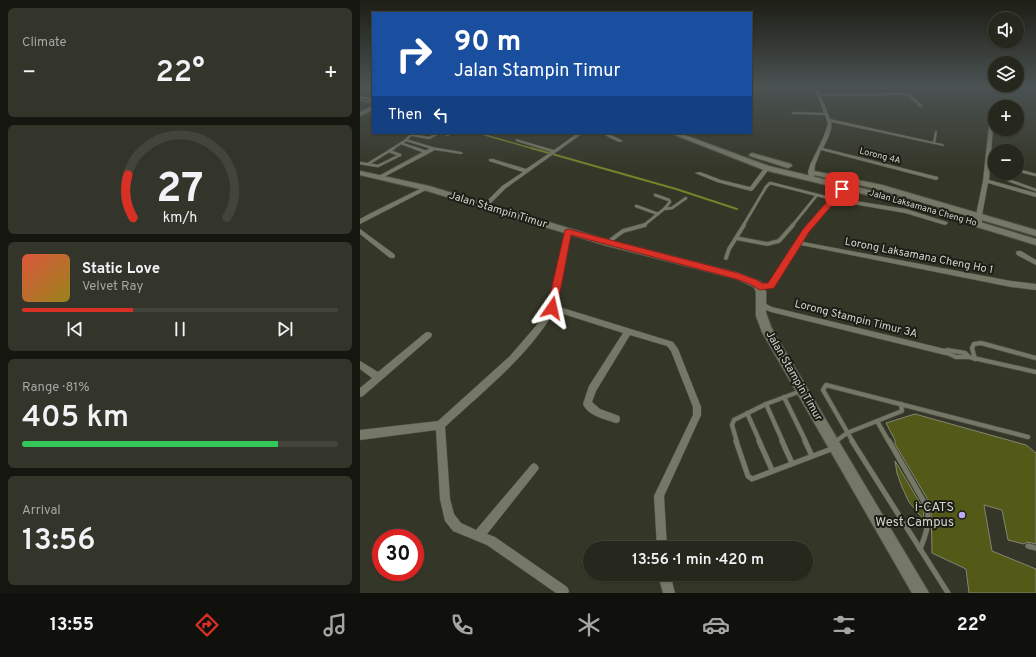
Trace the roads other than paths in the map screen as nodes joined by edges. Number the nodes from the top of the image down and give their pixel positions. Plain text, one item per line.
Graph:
1 (825, 114) edge
2 (829, 120) junction
3 (936, 132) dead end
4 (412, 134) edge
5 (437, 134) edge
6 (580, 134) edge
7 (605, 134) edge
8 (676, 134) edge
9 (692, 134) edge
10 (406, 140) junction
11 (518, 140) dead end
12 (621, 141) dead end
13 (401, 143) junction
14 (934, 143) junction
15 (942, 145) dead end
16 (432, 148) junction
17 (821, 149) junction
18 (389, 151) junction
19 (426, 152) junction
20 (553, 152) junction
21 (461, 154) dead end
22 (491, 160) dead end
23 (988, 162) edge
24 (360, 163) edge
25 (368, 164) junction
26 (766, 168) junction
27 (526, 171) junction
28 (1024, 172) edge
29 (360, 173) edge
30 (698, 174) dead end
31 (810, 175) junction
32 (1036, 175) edge
33 (380, 177) junction
34 (936, 178) dead end
35 (1008, 180) edge
36 (986, 181) junction
37 (844, 187) junction
38 (426, 188) junction
39 (1036, 190) edge
40 (655, 195) dead end
41 (817, 195) junction
42 (1036, 195) edge
43 (686, 198) dead end
44 (833, 199) junction
45 (636, 206) dead end
46 (484, 207) junction
47 (664, 209) junction
48 (658, 214) junction
49 (979, 220) junction
50 (360, 222) edge
51 (945, 223) dead end
52 (360, 231) edge
53 (568, 232) junction
54 (1036, 233) edge
55 (736, 238) junction
56 (1036, 242) edge
57 (607, 243) junction
58 (799, 243) junction
59 (1019, 253) dead end
60 (392, 256) dead end
61 (726, 258) dead end
62 (1036, 263) edge
63 (760, 287) junction
64 (1036, 287) edge
65 (762, 305) junction
66 (552, 308) junction
67 (628, 331) junction
68 (428, 335) dead end
69 (945, 352) joint
70 (1036, 358) edge
71 (975, 359) junction
72 (360, 365) edge
73 (1036, 372) edge
74 (378, 377) junction
75 (803, 390) junction
76 (360, 393) edge
77 (784, 397) junction
78 (766, 404) junction
79 (901, 404) junction
80 (747, 413) junction
81 (616, 419) dead end
82 (877, 421) junction
83 (440, 426) junction
84 (847, 433) junction
85 (360, 436) edge
86 (1028, 437) dead end
87 (834, 445) junction
88 (812, 456) junction
89 (792, 463) junction
90 (534, 468) dead end
91 (772, 470) junction
92 (479, 535) junction
93 (662, 541) edge
94 (1028, 546) dead end
95 (920, 548) junction
96 (1036, 548) edge
97 (666, 581) edge
98 (563, 591) dead end
99 (669, 593) edge
100 (921, 593) edge
101 (948, 593) edge

1 - 2 street
2 - 14 street
2 - 17 street
3 - 14 lane
4 - 5 lane
4 - 10 lane
6 - 20 street
7 - 12 street
8 - 26 main road, Jalan Laksamana Cheng Ho
9 - 31 main road, Jalan Laksamana Cheng Ho
10 - 13 lane
10 - 16 lane
11 - 20 street
13 - 18 lane
13 - 19 lane
14 - 15 street
16 - 19 street
16 - 21 street
17 - 31 street
17 - 34 street, Lorong 4A
18 - 25 lane
18 - 25 lane
19 - 33 street
20 - 27 street
22 - 27 street
23 - 36 street
24 - 25 lane
26 - 30 street
26 - 31 main road, Jalan Laksamana Cheng Ho
27 - 46 street
28 - 32 lane
29 - 33 main road, Jalan Stampin Timur
31 - 37 main road, Jalan Laksamana Cheng Ho
31 - 49 main road, Jalan Laksamana Cheng Ho
33 - 38 main road, Jalan Stampin Timur
35 - 39 lane
36 - 42 street
36 - 49 street
37 - 44 street
37 - 49 main road, Jalan Laksamana Cheng Ho
38 - 46 main road, Jalan Stampin Timur
38 - 50 street
40 - 47 lane
41 - 44 lane
41 - 55 lane
41 - 55 lane
43 - 47 lane
44 - 51 street
44 - 58 street
45 - 48 lane
46 - 53 main road, Jalan Stampin Timur
47 - 48 lane
48 - 57 lane
49 - 54 main road, Jalan Laksamana Cheng Ho
49 - 56 main road, Jalan Laksamana Cheng Ho
52 - 60 street
53 - 57 main road, Jalan Stampin Timur
53 - 66 street
55 - 61 lane
57 - 63 main road, Jalan Stampin Timur
58 - 63 street
58 - 64 street, Lorong Laksamana Cheng Ho 1
59 - 62 street
63 - 65 main road, Jalan Stampin Timur
65 - 69 street, Lorong Stampin Timur 3A
65 - 75 main road, Jalan Stampin Timur
66 - 67 street
66 - 83 street
67 - 81 street
67 - 93 street
68 - 74 street
69 - 71 lane
70 - 71 lane
71 - 73 lane
72 - 74 street
74 - 76 street
75 - 77 lane
75 - 87 main road, Jalan Stampin Timur
77 - 78 lane
77 - 88 lane
78 - 80 lane
78 - 89 lane
79 - 82 lane
79 - 84 lane
79 - 86 lane
80 - 91 lane
80 - 91 lane
82 - 84 lane
82 - 95 lane
83 - 85 street
83 - 92 street
84 - 87 lane
84 - 95 lane
87 - 88 lane
87 - 100 main road, Jalan Stampin Timur
88 - 89 lane
89 - 91 lane
90 - 92 street
92 - 98 street
94 - 96 lane
95 - 101 lane
97 - 99 street

